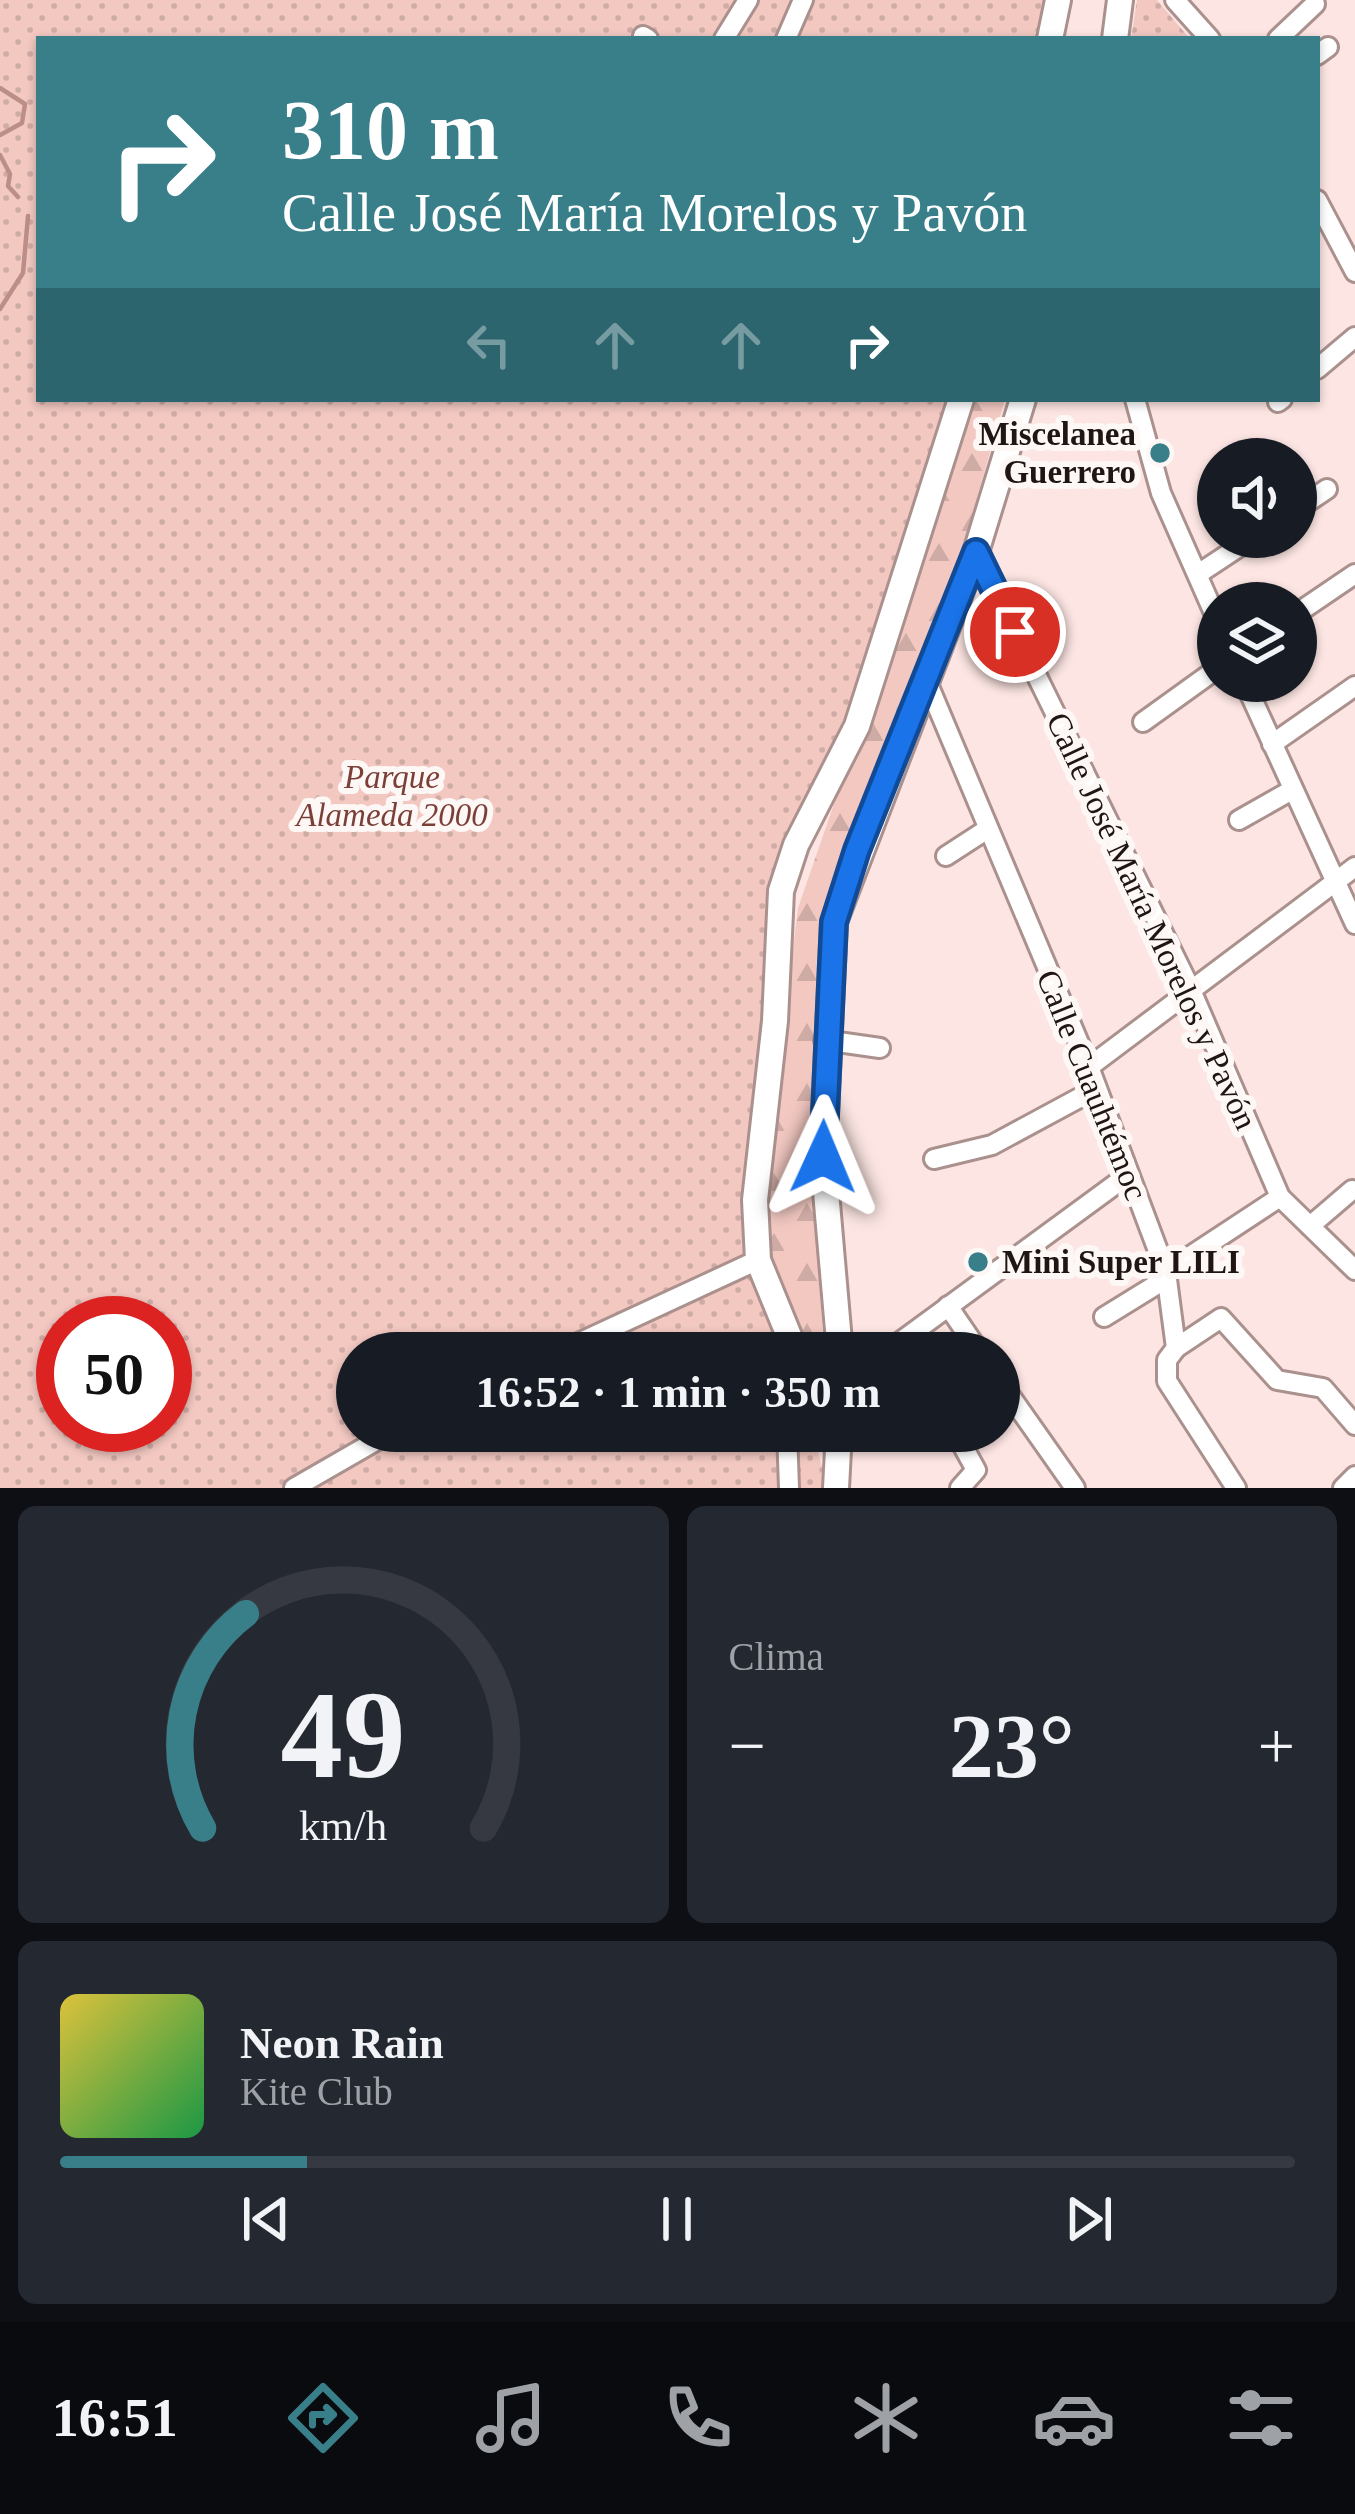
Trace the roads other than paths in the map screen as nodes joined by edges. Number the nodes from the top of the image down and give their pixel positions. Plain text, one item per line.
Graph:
1 (748, 0) edge
2 (803, 0) edge
3 (1058, 0) edge
4 (1120, 0) edge
5 (1175, 0) edge
6 (1316, 4) dead end
7 (726, 36) edge
8 (787, 36) edge
9 (1051, 36) edge
10 (1115, 36) edge
11 (1207, 36) edge
12 (1281, 36) edge
13 (1322, 224) edge
14 (1355, 272) edge
15 (1355, 337) edge
16 (1320, 366) edge
17 (960, 402) edge
18 (1022, 402) edge
19 (1136, 402) edge
20 (1327, 490) dead end
21 (1317, 496) edge
22 (976, 552) junction
23 (1223, 558) edge
24 (1198, 574) junction
25 (1355, 574) edge
26 (1201, 582) edge
27 (1317, 600) edge
28 (925, 677) junction
29 (1197, 683) edge
30 (1355, 686) edge
31 (1253, 702) edge
32 (1143, 722) dead end
33 (1272, 744) junction
34 (1292, 790) junction
35 (1239, 820) dead end
36 (986, 830) junction
37 (946, 856) dead end
38 (1355, 867) edge
39 (1335, 884) junction
40 (1355, 924) edge
41 (1191, 990) junction
42 (824, 1040) junction
43 (880, 1048) dead end
44 (1089, 1067) junction
45 (1094, 1090) junction
46 (934, 1159) dead end
47 (1128, 1175) junction
48 (1352, 1190) dead end
49 (1280, 1197) junction
50 (1310, 1226) junction
51 (758, 1260) junction
52 (1355, 1270) edge
53 (1165, 1276) junction
54 (948, 1306) junction
55 (1104, 1317) dead end
56 (602, 1332) edge
57 (787, 1332) edge
58 (838, 1332) edge
59 (913, 1332) edge
60 (966, 1332) edge
61 (1176, 1348) junction
62 (1020, 1410) edge
63 (1355, 1425) edge
64 (356, 1452) edge
65 (788, 1452) edge
66 (836, 1452) edge
67 (966, 1452) edge
68 (1355, 1477) edge
69 (840, 1485) edge
70 (293, 1488) edge
71 (789, 1488) edge
72 (960, 1488) edge
73 (1075, 1488) edge
74 (1236, 1488) edge
75 (1343, 1488) edge

1 - 7 street
2 - 8 street
3 - 9 main road
4 - 10 main road
5 - 11 street
6 - 12 street
13 - 14 street
15 - 16 street
17 - 51 main road
18 - 22 main road
19 - 24 street
20 - 21 street
22 - 28 main road
22 - 41 street, Calle José María Morelos y Pavón
23 - 24 street
24 - 26 street
25 - 27 street
28 - 36 street, Calle Cuauhtémoc
28 - 42 main road
29 - 32 street
30 - 33 street
31 - 33 street
33 - 34 street
34 - 35 street
34 - 39 street
36 - 37 street
36 - 44 street, Calle Cuauhtémoc
38 - 39 street
39 - 40 street
39 - 41 street
41 - 44 street
41 - 49 street, Calle José María Morelos y Pavón
42 - 43 street
42 - 58 main road
44 - 45 street, Calle Cuauhtémoc
45 - 46 street
45 - 47 street, Calle Cuauhtémoc
47 - 53 street, Calle Cuauhtémoc
47 - 54 street
48 - 50 street
49 - 50 street, Calle José María Morelos y Pavón
49 - 53 street
50 - 52 street, Calle José María Morelos y Pavón
51 - 56 street
51 - 57 main road
53 - 55 street
53 - 61 street, Calle Cuauhtémoc
54 - 59 street
54 - 60 street
61 - 63 street
61 - 74 street, Calle Cuauhtémoc
62 - 73 street
64 - 70 street
65 - 71 street
66 - 69 main road
67 - 72 street
68 - 75 street

